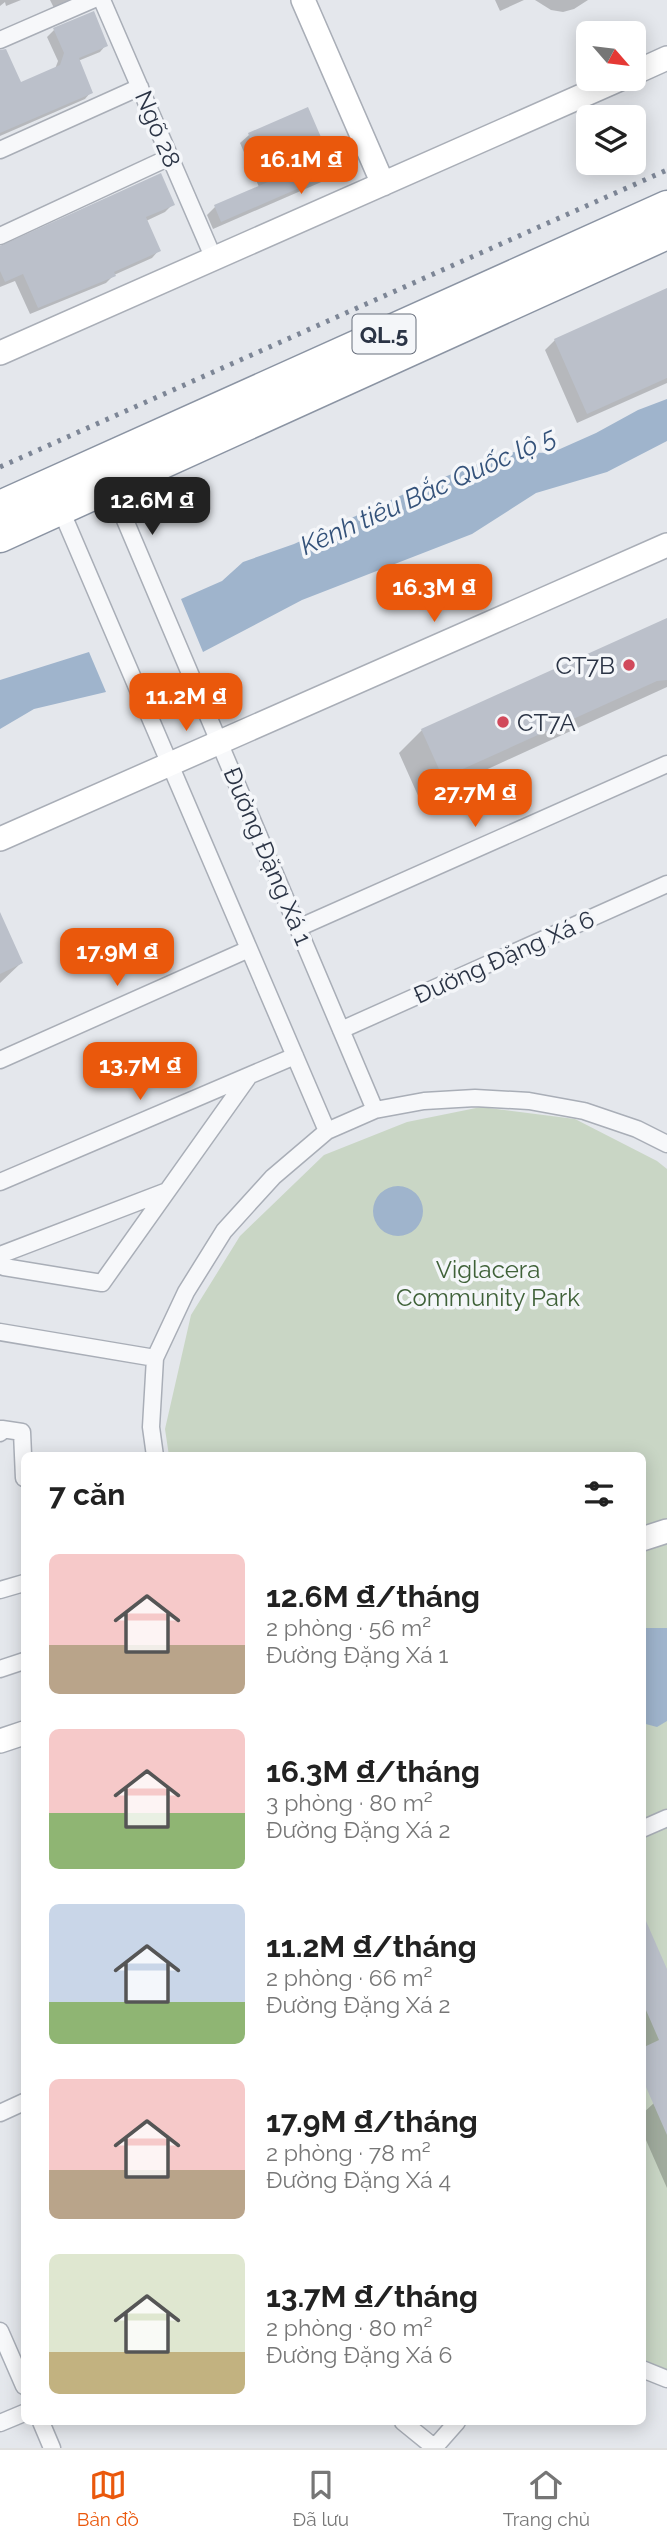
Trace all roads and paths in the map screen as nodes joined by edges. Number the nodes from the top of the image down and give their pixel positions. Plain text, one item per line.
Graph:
1 (92, 0) edge
2 (102, 0) edge
3 (303, 0) edge
4 (0, 40) edge
5 (667, 58) edge
6 (646, 68) edge
7 (140, 87) junction
8 (593, 91) edge
9 (0, 150) edge
10 (170, 157) junction
11 (383, 184) junction
12 (667, 206) edge
13 (667, 234) edge
14 (0, 236) edge
15 (214, 259) junction
16 (0, 353) edge
17 (106, 474) junction
18 (55, 497) junction
19 (0, 506) edge
20 (0, 537) edge
21 (667, 545) edge
22 (219, 743) junction
23 (170, 764) junction
24 (667, 764) edge
25 (0, 839) edge
26 (667, 884) edge
27 (298, 928) junction
28 (249, 949) junction
29 (341, 1030) junction
30 (295, 1056) junction
31 (0, 1060) edge
32 (249, 1076) junction
33 (375, 1110) junction
34 (327, 1131) junction
35 (665, 1138) edge
36 (0, 1182) edge
37 (167, 1191) junction
38 (0, 1255) edge
39 (0, 1263) edge
40 (0, 1332) edge
41 (155, 1358) junction
42 (0, 1433) edge
43 (23, 1452) edge
44 (154, 1452) edge
45 (667, 1531) edge
46 (646, 1538) edge
47 (21, 1584) edge
48 (0, 1590) edge
49 (21, 1662) edge
50 (0, 1669) edge
51 (21, 1734) edge
52 (0, 1741) edge
53 (667, 1818) edge
54 (646, 1827) edge
55 (21, 2103) edge
56 (0, 2113) edge
57 (0, 2331) edge
58 (646, 2371) edge
59 (21, 2379) edge
60 (667, 2379) edge
61 (21, 2414) edge
62 (0, 2423) edge
63 (42, 2425) edge
64 (407, 2425) edge
65 (454, 2425) edge
66 (52, 2448) edge
67 (435, 2448) edge

1 - 4 street
2 - 7 street, Ngõ 28
3 - 11 street
5 - 6 street
7 - 9 street
7 - 10 street, Ngõ 28
8 - 11 street
10 - 14 street
10 - 15 street, Ngõ 28
11 - 15 street
12 - 17 highway, QL.5
13 - 17 highway, QL.5
15 - 16 street
17 - 18 highway, QL.5
17 - 22 street, Đường Đặng Xá 1
18 - 19 highway, QL.5
18 - 20 highway, QL.5
18 - 23 street
21 - 22 street
22 - 23 street
22 - 27 street, Đường Đặng Xá 1
23 - 25 street
23 - 28 street
24 - 27 street
26 - 29 street, Đường Đặng Xá 6
27 - 29 street, Đường Đặng Xá 1
28 - 30 street
28 - 31 street
29 - 33 street, Đường Đặng Xá 1
30 - 32 street
30 - 34 street
32 - 36 street
32 - 37 street
33 - 34 street
33 - 35 street
34 - 41 street
37 - 38 street
37 - 39 street
40 - 41 street
41 - 44 street
42 - 43 street
45 - 46 street
47 - 48 street
49 - 50 street
51 - 52 street
53 - 54 street
55 - 56 street
57 - 59 street
58 - 60 street
61 - 62 street
63 - 66 street
64 - 67 street
65 - 67 street

